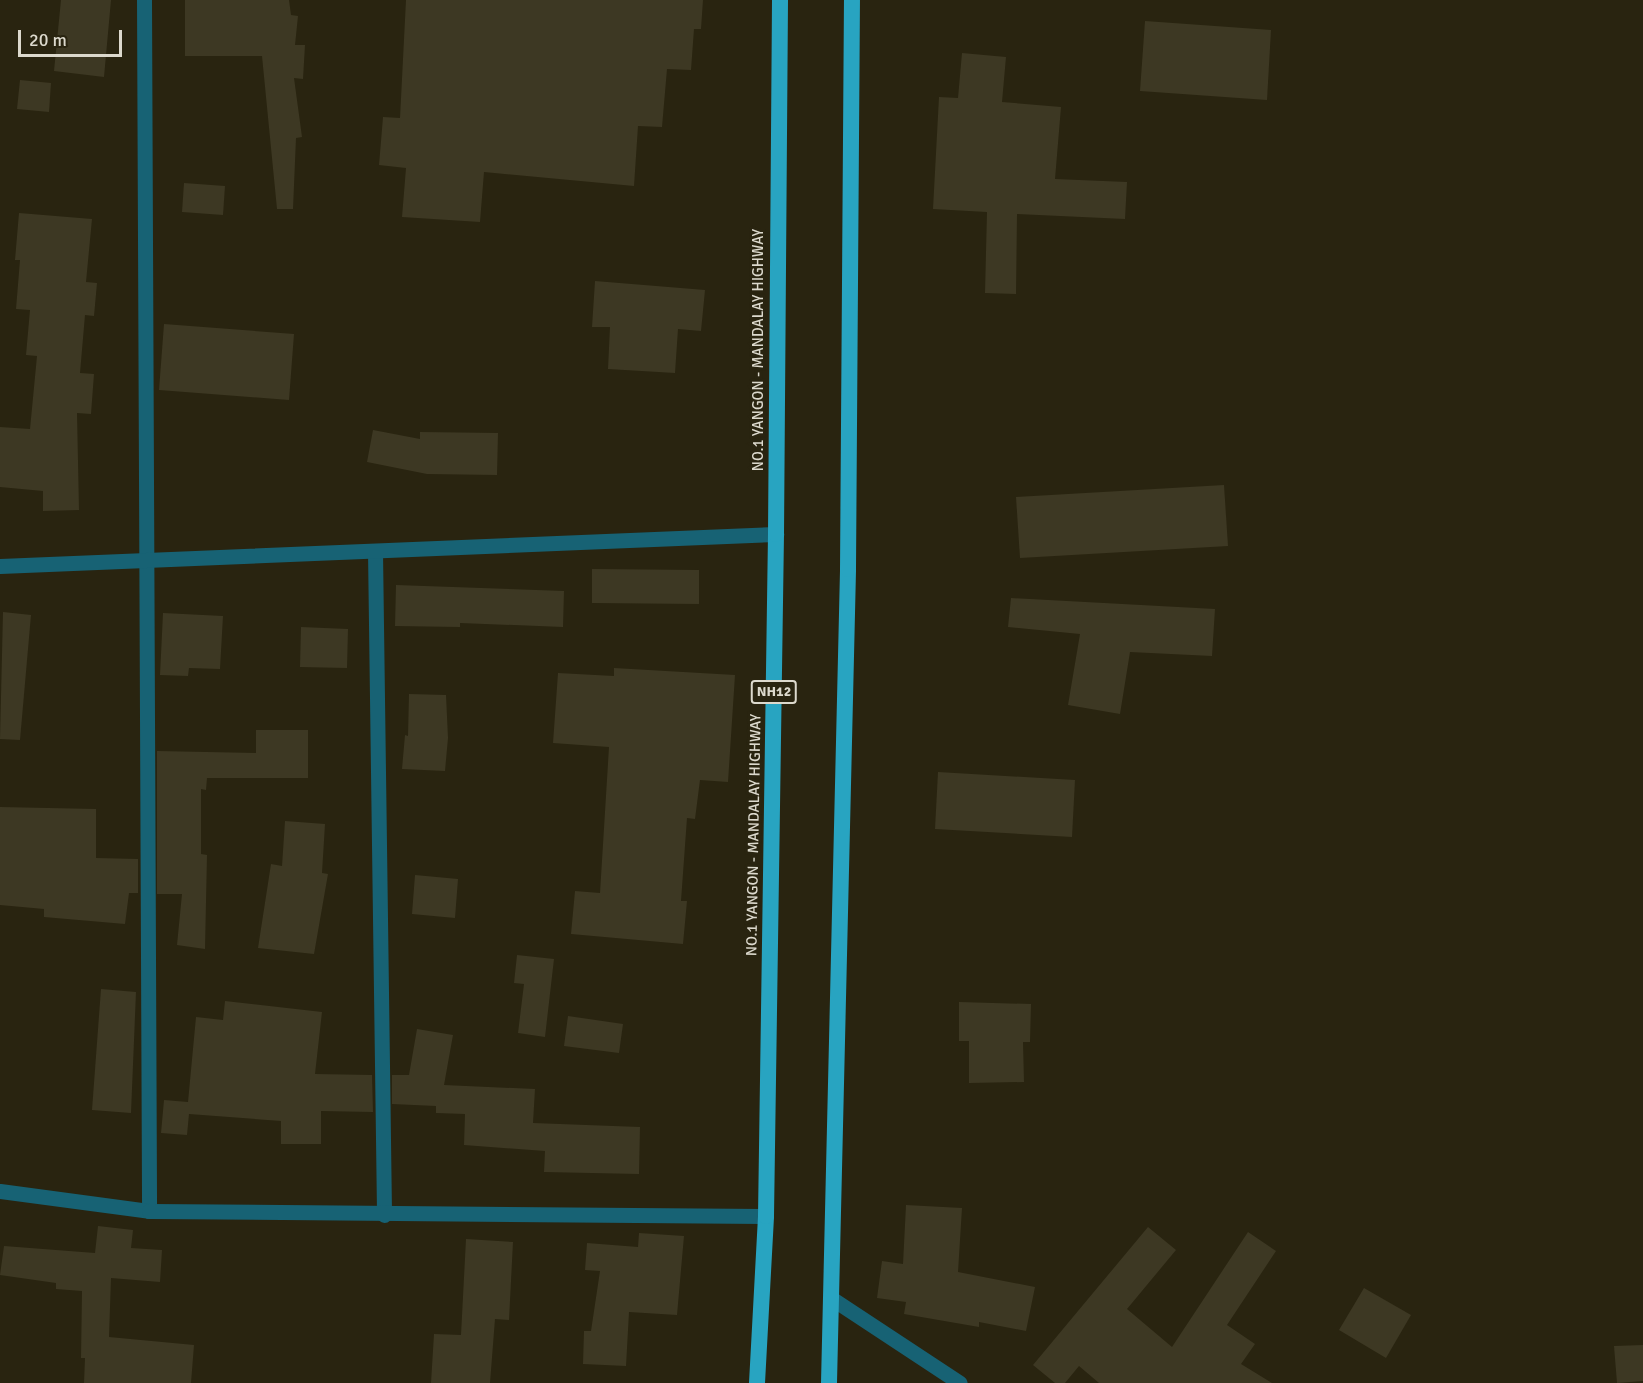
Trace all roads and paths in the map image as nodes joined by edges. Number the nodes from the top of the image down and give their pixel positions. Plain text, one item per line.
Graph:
1 (144, 0) edge
2 (780, 0) edge
3 (852, 0) edge
4 (776, 534) junction
5 (375, 551) junction
6 (146, 560) junction
7 (0, 566) edge
8 (0, 1191) edge
9 (149, 1211) junction
10 (384, 1215) junction
11 (766, 1216) junction
12 (831, 1298) junction
13 (758, 1383) edge
14 (829, 1383) edge
15 (960, 1383) edge

1 - 6 street
2 - 4 highway, NO.1 YANGON - MANDALAY HIGHWAY / NH12
3 - 12 highway
4 - 5 street
4 - 11 highway, NO.1 YANGON - MANDALAY HIGHWAY / NH12
5 - 6 street
5 - 10 street
6 - 7 street
6 - 9 street
8 - 9 street
9 - 10 street
10 - 11 street
11 - 13 highway, NO.1 YANGON - MANDALAY HIGHWAY / NH12
12 - 14 highway
12 - 15 street

